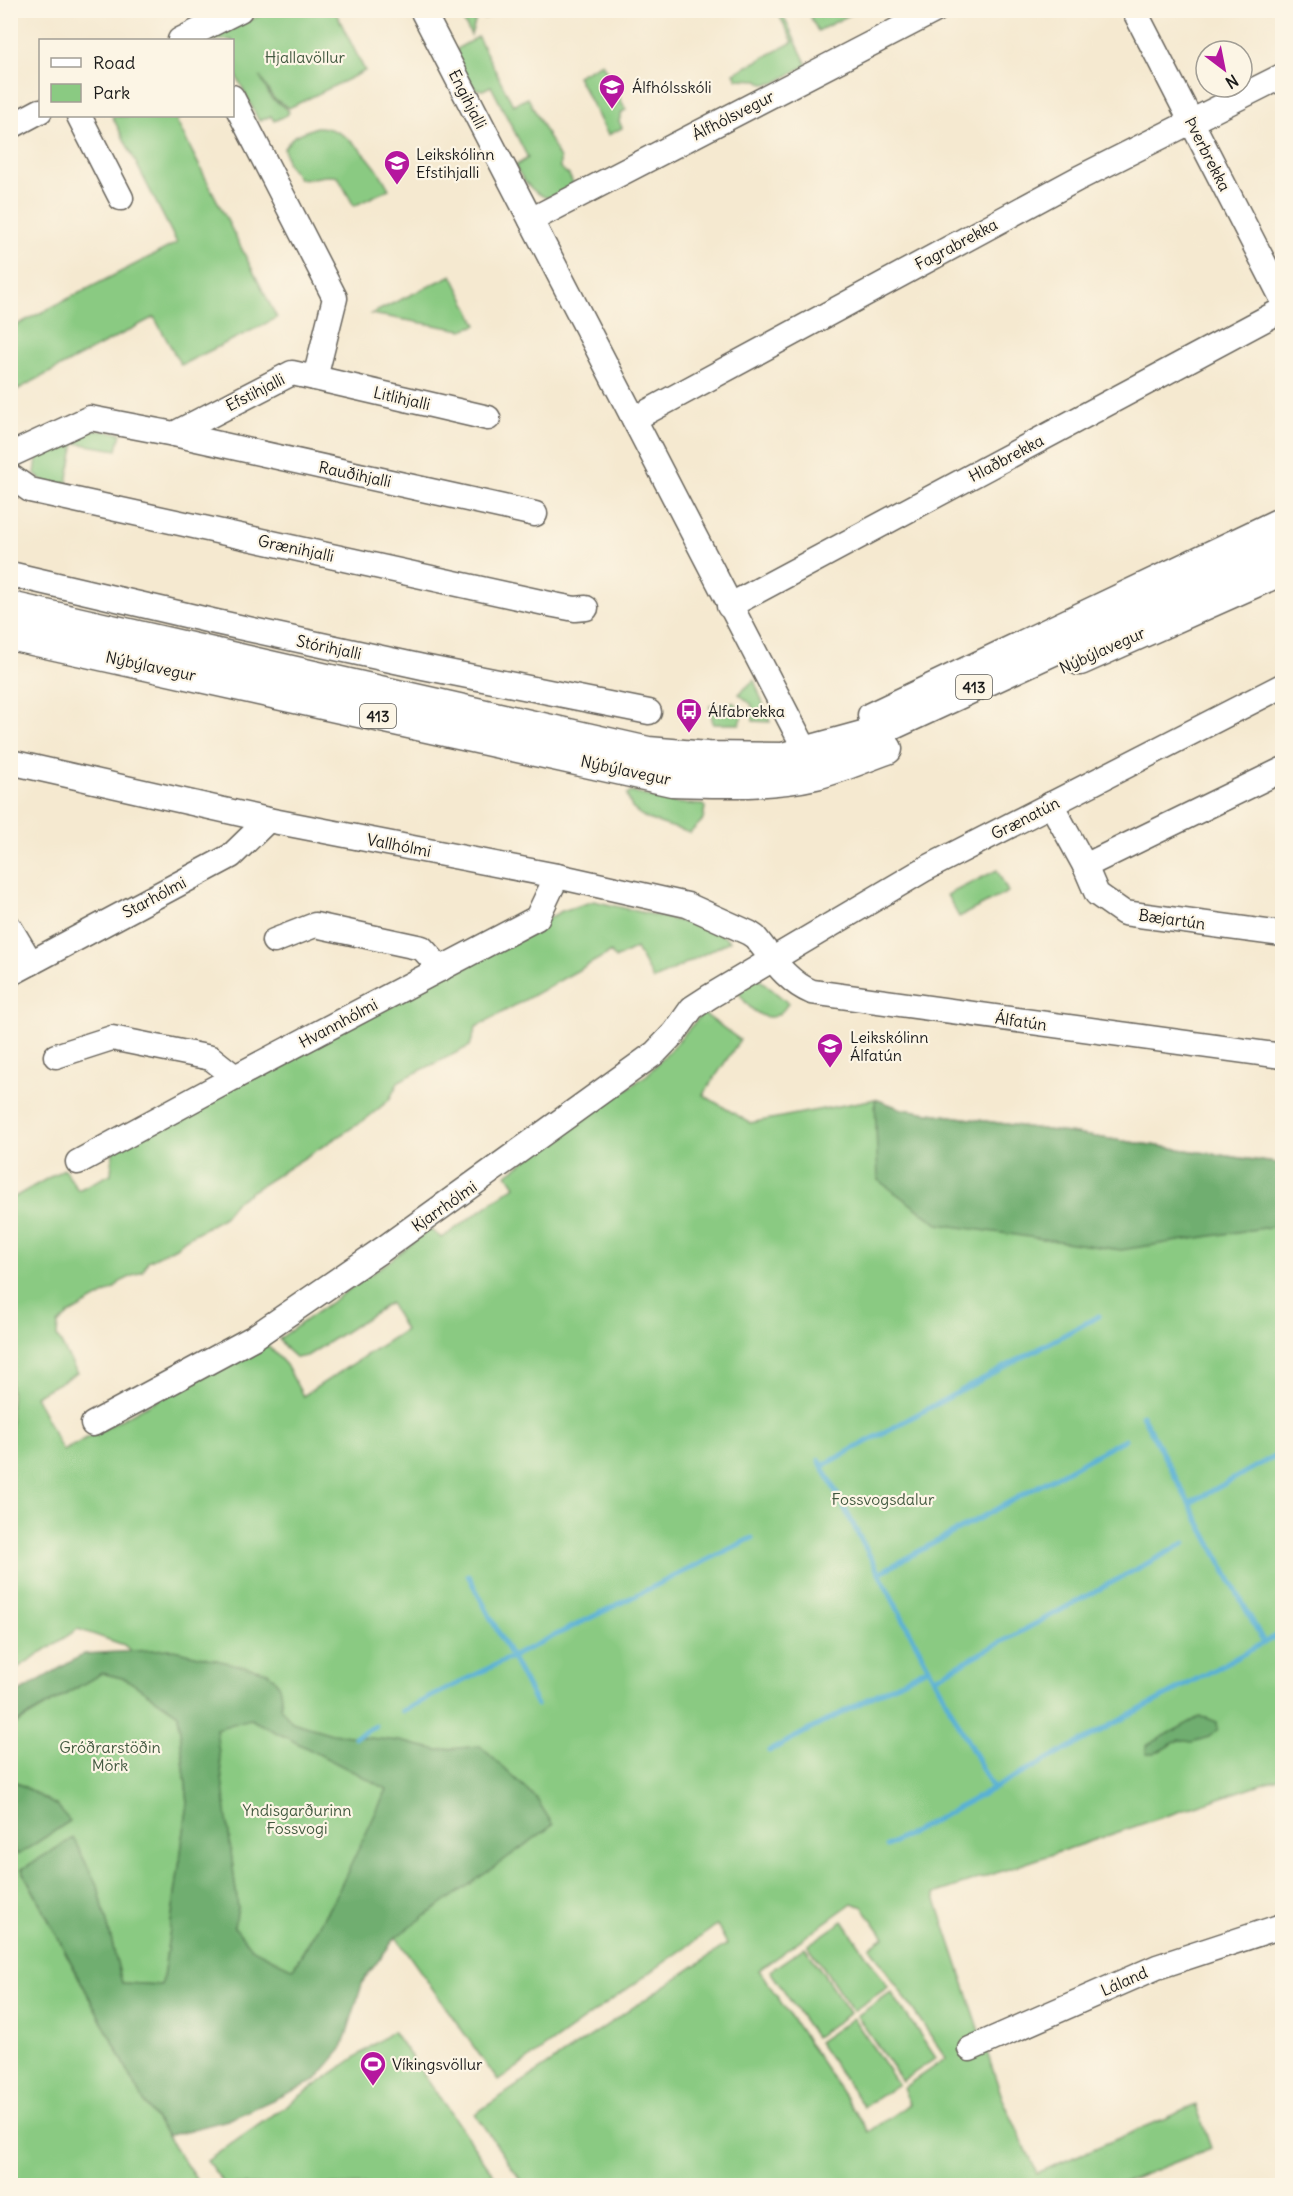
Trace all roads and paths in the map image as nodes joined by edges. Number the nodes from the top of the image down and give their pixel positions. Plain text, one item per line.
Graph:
1 (240, 10) edge
2 (422, 10) edge
3 (936, 10) edge
4 (1139, 12) edge
5 (182, 39) edge
6 (1282, 76) edge
7 (234, 101) edge
8 (39, 112) edge
9 (80, 117) edge
10 (1191, 122) junction
11 (10, 127) edge
12 (121, 198) dead end
13 (531, 220) junction
14 (1282, 298) edge
15 (1282, 310) edge
16 (315, 378) junction
17 (488, 418) dead end
18 (634, 419) junction
19 (174, 434) junction
20 (10, 455) edge
21 (10, 477) edge
22 (535, 514) dead end
23 (1282, 519) edge
24 (1282, 544) edge
25 (1241, 562) junction
26 (1282, 570) edge
27 (10, 574) edge
28 (729, 606) junction
29 (10, 607) edge
30 (586, 608) dead end
31 (10, 635) edge
32 (1282, 686) edge
33 (649, 712) dead end
34 (807, 753) junction
35 (10, 762) edge
36 (1282, 770) edge
37 (1051, 804) junction
38 (268, 820) junction
39 (1085, 866) junction
40 (557, 876) junction
41 (10, 928) edge
42 (1282, 934) edge
43 (274, 941) dead end
44 (773, 959) junction
45 (21, 968) edge
46 (441, 969) junction
47 (56, 1056) dead end
48 (1282, 1056) edge
49 (235, 1077) junction
50 (78, 1162) dead end
51 (93, 1424) dead end
52 (1282, 1926) edge
53 (970, 2049) dead end

1 - 5 street
2 - 13 street, Engihjalli
3 - 13 street, Álfhólsvegur
4 - 10 street, Þverbrekka
6 - 10 street, Fagrabrekka
7 - 16 street
8 - 11 street
9 - 12 street
10 - 14 street, Þverbrekka
10 - 18 street, Fagrabrekka
13 - 18 street
15 - 28 street, Hlaðbrekka
16 - 17 street, Litlihjalli
16 - 19 street, Efstihjalli
18 - 28 street
19 - 20 street
19 - 22 street, Rauðihjalli
21 - 30 street, Grænihjalli
23 - 25 street, Nýbýlavegur
24 - 25 main road, Nýbýlavegur / 413
25 - 26 main road, Nýbýlavegur / 413
25 - 31 main road, Nýbýlavegur / 413
25 - 34 main road, Nýbýlavegur / 413
27 - 33 street, Stórihjalli
28 - 34 street
29 - 34 main road, Nýbýlavegur / 413
32 - 37 street, Grænatún
35 - 38 street, Vallhólmi
36 - 39 street
37 - 39 street, Bæjartún
37 - 44 street, Grænatún
38 - 40 street, Vallhólmi
38 - 45 street, Starhólmi
39 - 42 street, Bæjartún
40 - 44 street, Vallhólmi
40 - 46 street, Hvannhólmi
41 - 45 street, Starhólmi
43 - 46 street
44 - 48 street, Álfatún
44 - 51 street, Kjarrhólmi
46 - 49 street, Hvannhólmi
47 - 49 street
49 - 50 street, Hvannhólmi
52 - 53 street, Láland

